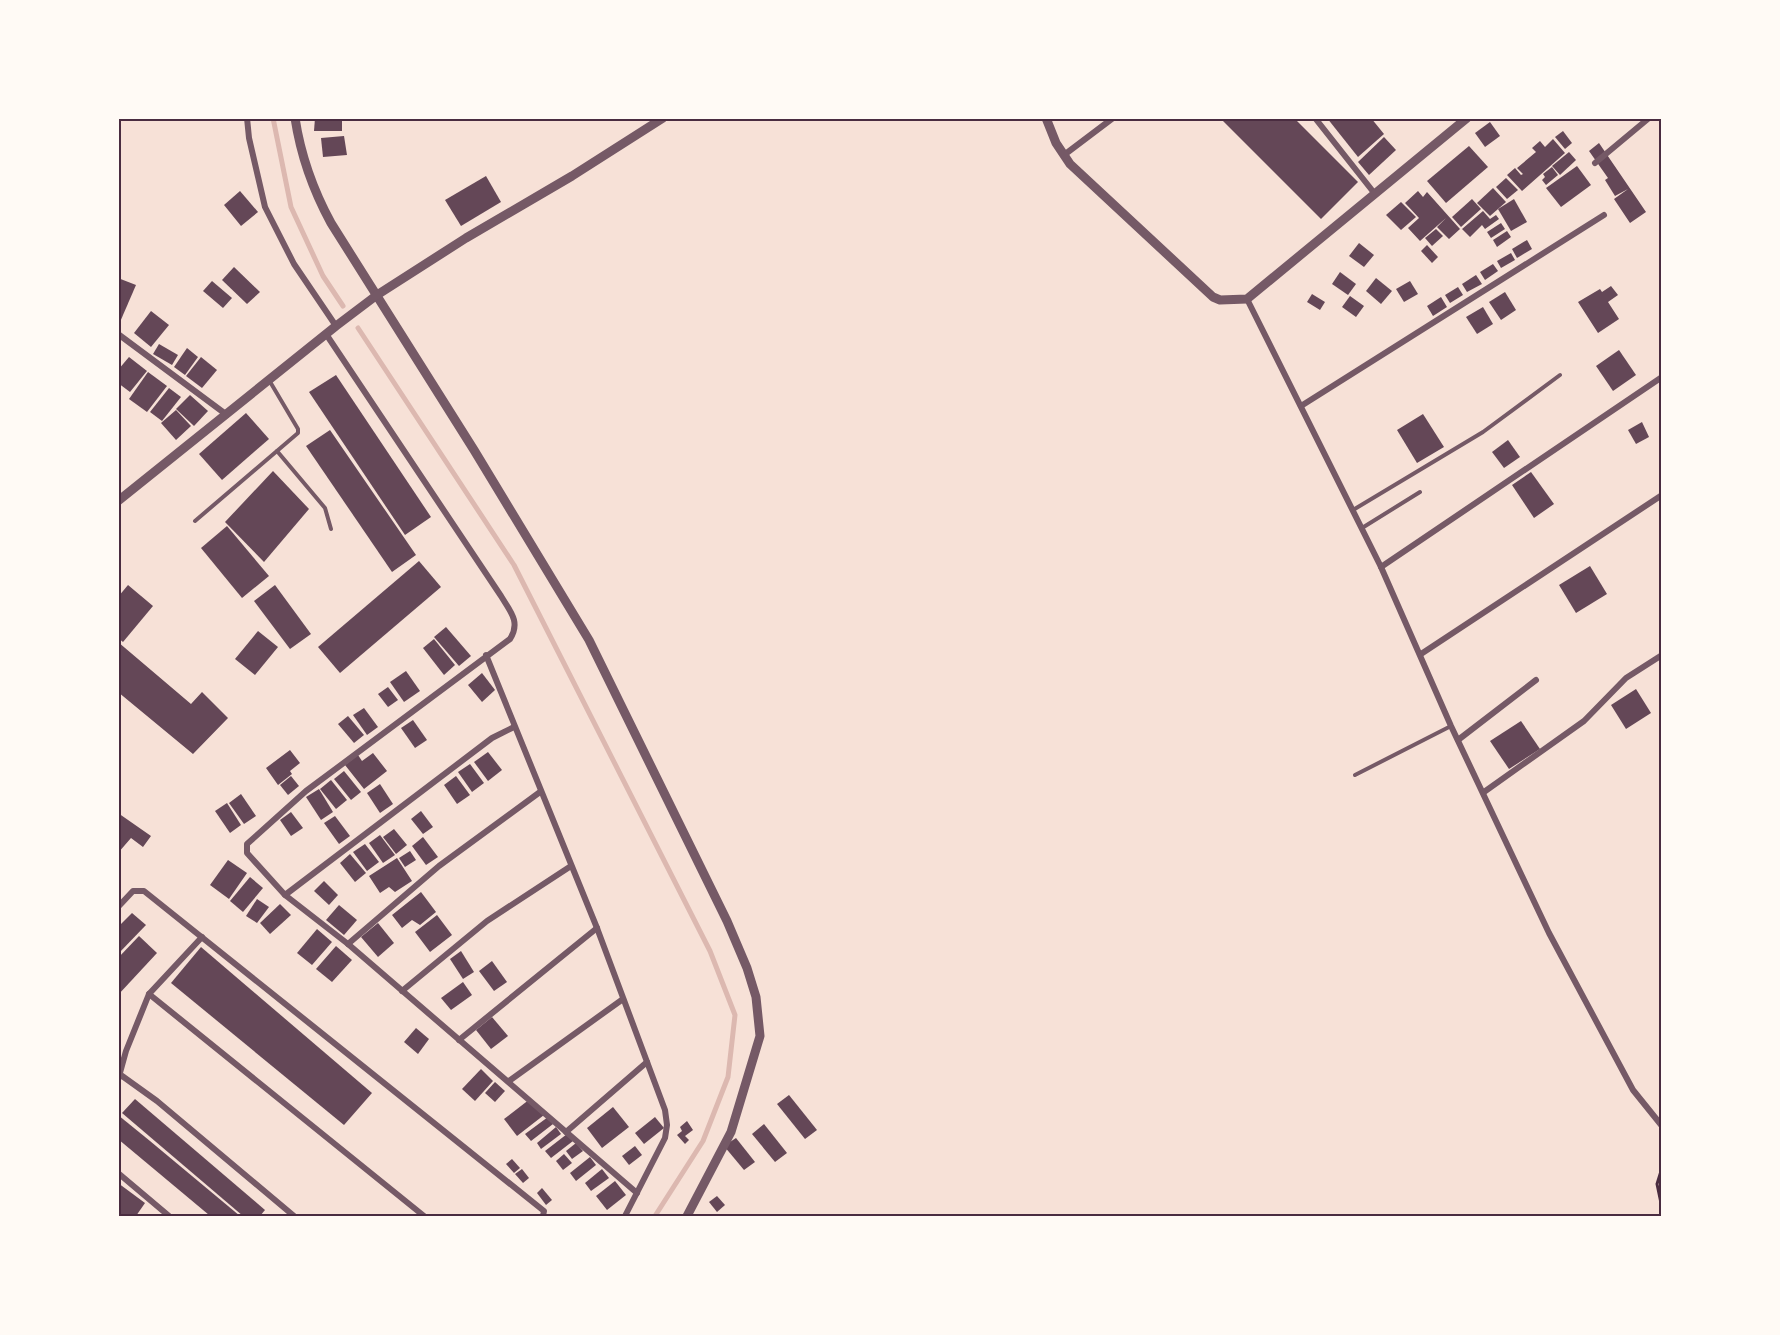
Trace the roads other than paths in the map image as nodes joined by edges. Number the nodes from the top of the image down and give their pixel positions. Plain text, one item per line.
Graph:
1 (247, 118) edge
2 (295, 118) edge
3 (663, 118) edge
4 (1046, 118) edge
5 (1113, 118) edge
6 (1315, 118) edge
7 (1467, 118) edge
8 (1649, 118) edge
9 (1064, 155) junction
10 (1595, 163) dead end
11 (1375, 194) junction
12 (1604, 215) dead end
13 (377, 296) junction
14 (1247, 299) junction
15 (336, 326) junction
16 (118, 334) edge
17 (326, 334) junction
18 (1560, 375) dead end
19 (1662, 377) edge
20 (269, 380) junction
21 (1301, 406) junction
22 (227, 415) junction
23 (277, 451) junction
24 (1420, 492) dead end
25 (1662, 495) edge
26 (118, 501) edge
27 (1353, 510) junction
28 (195, 521) dead end
29 (1361, 528) junction
30 (331, 529) dead end
31 (1381, 567) junction
32 (1421, 654) junction
33 (486, 655) junction
34 (1662, 656) edge
35 (1536, 680) dead end
36 (1451, 726) junction
37 (514, 727) junction
38 (1458, 740) junction
39 (1355, 776) dead end
40 (540, 792) junction
41 (1484, 792) junction
42 (571, 866) junction
43 (285, 895) junction
44 (118, 907) edge
45 (597, 928) junction
46 (202, 938) junction
47 (348, 944) junction
48 (402, 991) junction
49 (149, 994) junction
50 (623, 999) junction
51 (459, 1040) junction
52 (647, 1062) junction
53 (119, 1076) edge
54 (509, 1081) junction
55 (1662, 1126) edge
56 (566, 1132) junction
57 (118, 1173) edge
58 (637, 1193) junction
59 (169, 1216) edge
60 (294, 1216) edge
61 (424, 1216) edge
62 (543, 1216) edge
63 (625, 1216) edge
64 (687, 1216) edge

1 - 15 street
2 - 13 street
3 - 13 street
4 - 9 street
5 - 9 street
6 - 11 street
7 - 11 street
8 - 10 street
9 - 14 street
11 - 14 street
12 - 21 street
13 - 15 street
13 - 64 street
14 - 21 street
15 - 17 street
16 - 22 street
17 - 20 street
17 - 33 street
18 - 27 lane
19 - 31 street
20 - 22 street
20 - 23 lane
21 - 27 street
22 - 26 street
23 - 28 lane
23 - 30 lane
24 - 29 lane
25 - 32 street
27 - 29 street
29 - 31 street
31 - 32 street
32 - 36 street
33 - 37 street
33 - 43 street
34 - 41 street
35 - 38 street
36 - 38 street
36 - 39 lane
37 - 40 street
37 - 43 street
38 - 41 street
40 - 42 street
40 - 47 street
41 - 55 street
42 - 45 street
42 - 48 street
43 - 47 street
44 - 46 street
45 - 50 street
45 - 51 street
46 - 49 street
46 - 62 street
47 - 48 street
48 - 51 street
49 - 53 street
49 - 61 street
50 - 52 street
50 - 54 street
51 - 54 street
52 - 56 street
52 - 58 street
53 - 60 street
54 - 56 street
56 - 58 street
57 - 59 street
58 - 63 street

